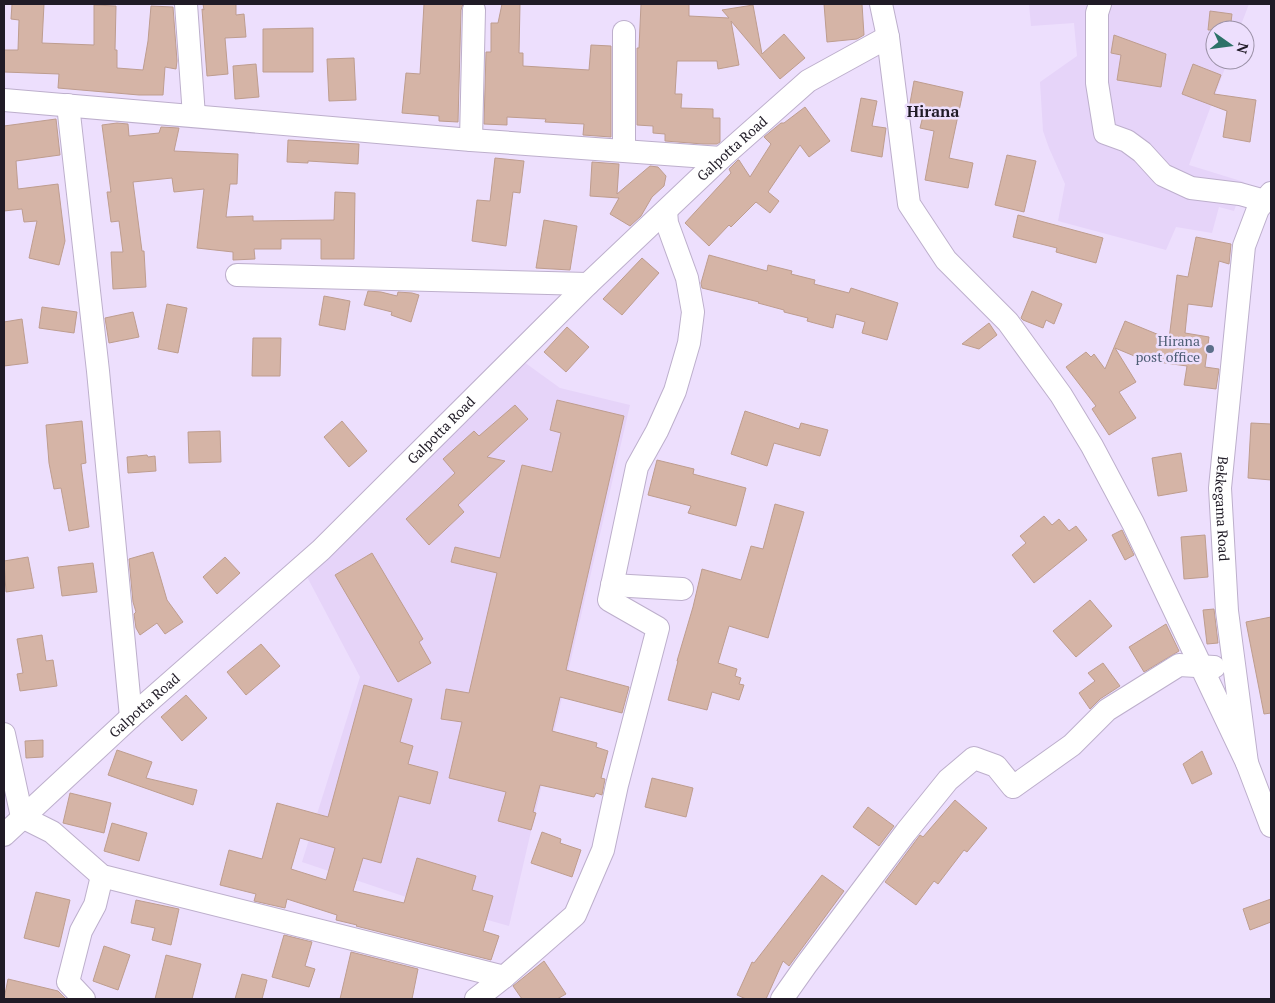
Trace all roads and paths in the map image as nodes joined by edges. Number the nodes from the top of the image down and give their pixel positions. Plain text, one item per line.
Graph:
1 (186, 4) edge
2 (881, 4) edge
3 (1100, 4) edge
4 (474, 10) dead end
5 (624, 32) dead end
6 (888, 37) junction
7 (4, 100) edge
8 (68, 105) junction
9 (194, 116) junction
10 (471, 140) junction
11 (624, 150) junction
12 (721, 158) junction
13 (1268, 197) edge
14 (666, 211) junction
15 (237, 275) dead end
16 (588, 284) junction
17 (612, 585) junction
18 (682, 589) dead end
19 (1201, 666) junction
20 (1235, 668) junction
21 (131, 717) junction
22 (4, 734) edge
23 (1247, 763) junction
24 (22, 817) junction
25 (1271, 826) edge
26 (4, 834) edge
27 (102, 876) junction
28 (504, 977) junction
29 (84, 999) edge
30 (476, 999) edge
31 (782, 999) edge

1 - 9 street
2 - 6 street
3 - 13 street
4 - 10 street
5 - 11 street
6 - 12 street, Galpotta Road
6 - 19 street
7 - 8 street
8 - 9 street
8 - 21 street
9 - 10 street
10 - 11 street
11 - 12 street
12 - 14 street, Galpotta Road
13 - 20 street, Bekkegama Road
14 - 16 street, Galpotta Road
14 - 17 street
15 - 16 street
16 - 21 street, Galpotta Road
17 - 18 street
17 - 28 street
19 - 20 street
19 - 23 street
19 - 31 street
20 - 23 street, Bekkegama Road
21 - 24 street, Galpotta Road
22 - 24 street
23 - 25 street, Bekkegama Road
24 - 26 street, Galpotta Road
24 - 27 street
27 - 28 street
27 - 29 street
28 - 30 street

